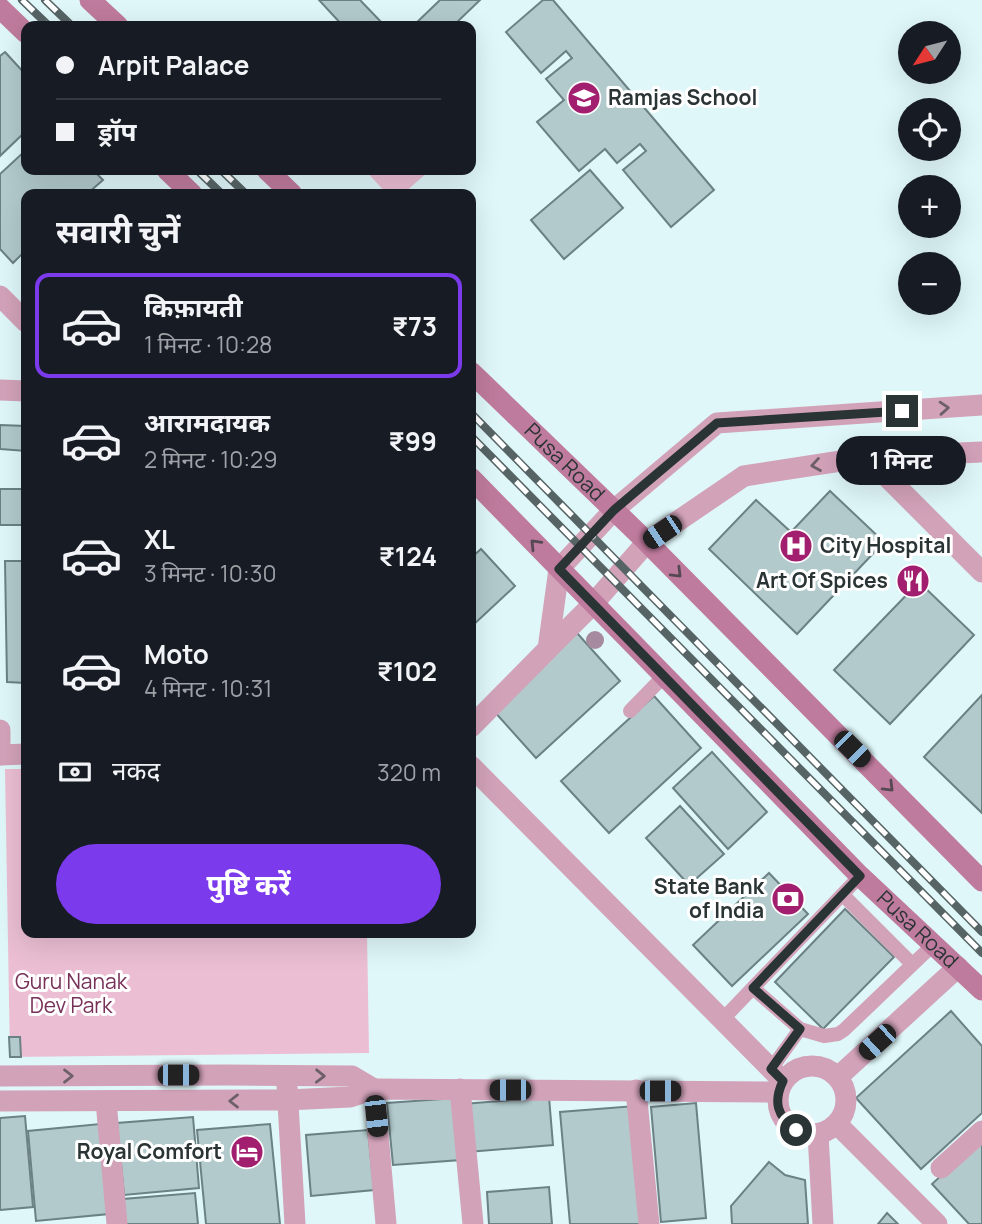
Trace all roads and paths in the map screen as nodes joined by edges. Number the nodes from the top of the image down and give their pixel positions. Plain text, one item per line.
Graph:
1 (90, 0) edge
2 (0, 8) edge
3 (113, 21) edge
4 (21, 28) edge
5 (172, 175) edge
6 (272, 175) edge
7 (187, 189) edge
8 (287, 189) edge
9 (0, 296) edge
10 (21, 317) edge
11 (476, 377) edge
12 (0, 390) edge
13 (21, 391) edge
14 (982, 405) edge
15 (982, 452) edge
16 (867, 457) junction
17 (476, 483) edge
18 (614, 510) junction
19 (647, 542) junction
20 (559, 569) junction
21 (982, 572) edge
22 (593, 604) junction
23 (548, 649) junction
24 (664, 676) junction
25 (630, 711) dead end
26 (476, 722) edge
27 (0, 730) edge
28 (21, 754) edge
29 (0, 755) edge
30 (476, 771) edge
31 (860, 876) junction
32 (982, 881) edge
33 (843, 895) junction
34 (934, 944) junction
35 (912, 964) junction
36 (958, 967) junction
37 (753, 988) junction
38 (982, 990) edge
39 (722, 1020) junction
40 (800, 1029) junction
41 (0, 1076) edge
42 (287, 1076) junction
43 (838, 1077) junction
44 (777, 1080) junction
45 (374, 1088) junction
46 (460, 1089) junction
47 (636, 1090) junction
48 (287, 1100) junction
49 (0, 1101) edge
50 (106, 1101) junction
51 (837, 1124) junction
52 (982, 1131) edge
53 (818, 1134) junction
54 (942, 1168) dead end
55 (117, 1224) edge
56 (295, 1224) edge
57 (386, 1224) edge
58 (473, 1224) edge
59 (649, 1224) edge
60 (823, 1224) edge
61 (937, 1224) edge

1 - 3 main road
2 - 4 main road
5 - 7 main road
6 - 8 main road
9 - 10 street
11 - 18 main road, Pusa Road
12 - 13 street
18 -> 14 street
15 - 16 street
16 -> 19 street
16 - 21 street
20 -> 17 main road, Pusa Road
18 - 19 main road, Pusa Road
18 - 20 street
19 - 22 street
19 -> 32 main road, Pusa Road
20 - 22 main road, Pusa Road
20 - 23 street
22 - 23 street
22 - 24 main road, Pusa Road
23 - 26 street
24 - 25 lane
24 - 31 main road, Pusa Road
27 - 29 street
28 - 29 street
30 - 39 street
31 - 33 lane
31 - 34 main road, Pusa Road
33 - 35 lane
33 - 37 lane
34 - 35 lane
34 - 36 main road, Pusa Road
35 - 40 lane
36 - 38 main road, Pusa Road
36 - 43 street
37 - 39 lane
37 - 40 lane
39 - 44 street
40 - 44 lane
41 -> 42 street
42 -> 45 street
42 - 48 street
43 - 44 street
43 - 51 street
44 - 47 street
44 - 53 street
45 - 46 street
45 - 48 street
45 - 57 street
46 - 47 street
46 - 58 street
47 - 59 street
48 -> 50 street
48 - 56 street
49 - 50 street
50 - 55 street
51 - 53 street
51 - 61 street
52 - 54 street
53 - 60 street

